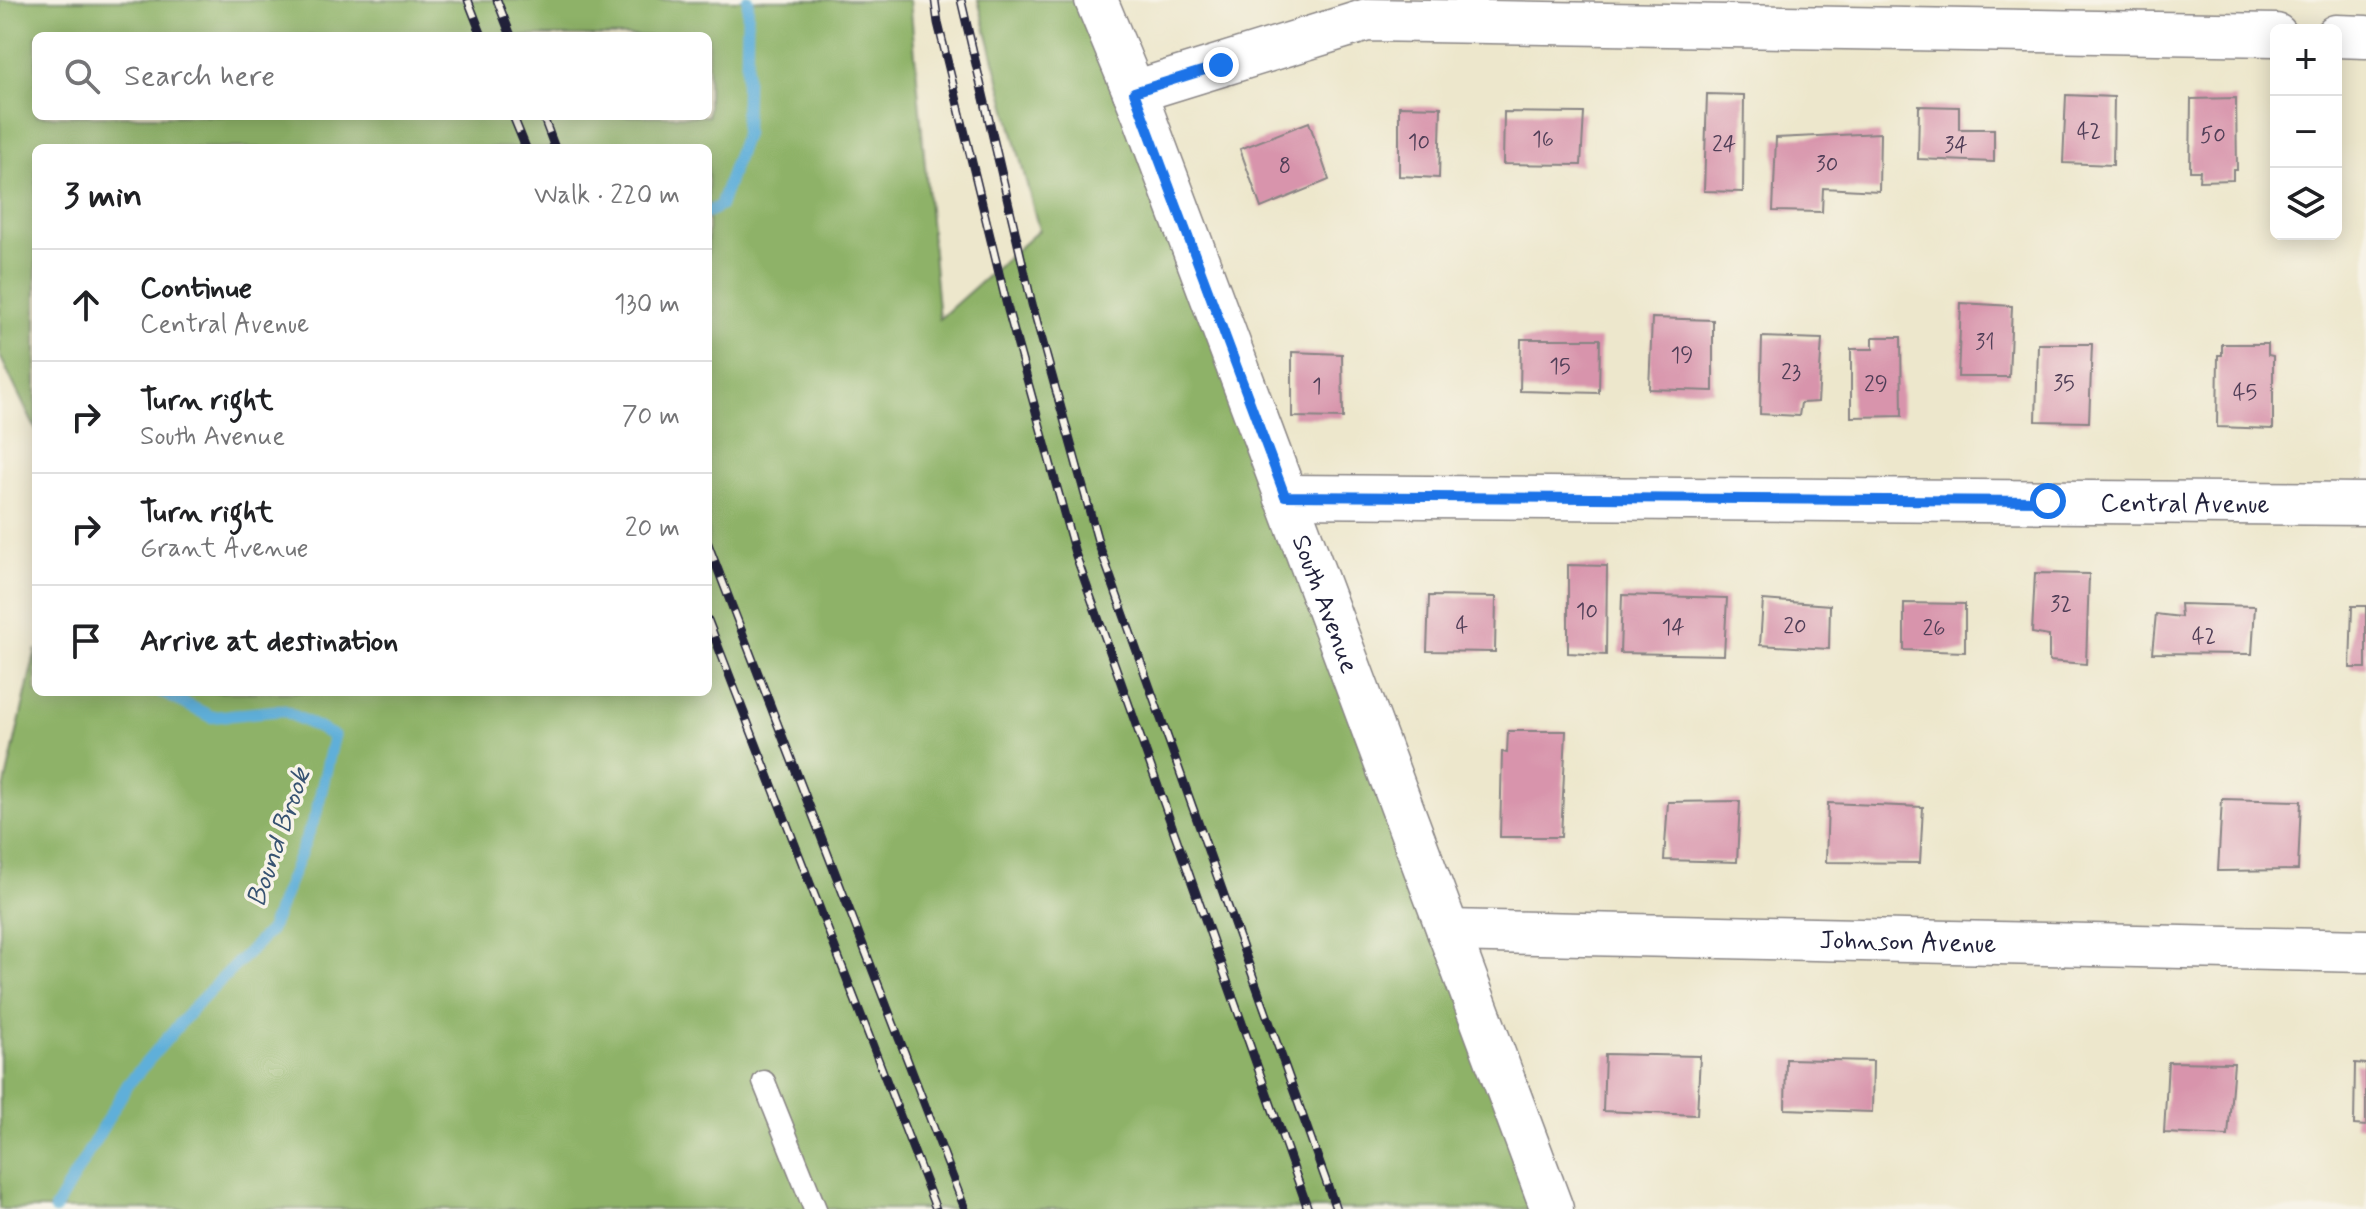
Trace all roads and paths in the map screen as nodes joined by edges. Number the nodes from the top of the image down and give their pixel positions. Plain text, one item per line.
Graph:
1 (1096, 0) edge
2 (1441, 11) edge
3 (2270, 35) edge
4 (2342, 36) edge
5 (2366, 37) edge
6 (1134, 92) junction
7 (1285, 496) junction
8 (2366, 504) edge
9 (1448, 931) junction
10 (2366, 951) edge
11 (764, 1082) dead end
12 (815, 1209) edge
13 (1552, 1209) edge

1 - 6 street, South Avenue
2 - 3 street
2 - 6 street
4 - 5 street
6 - 7 street, South Avenue
7 - 8 street, Central Avenue
7 - 9 street, South Avenue
9 - 10 street, Johnson Avenue
9 - 13 street, South Avenue
11 - 12 lane

